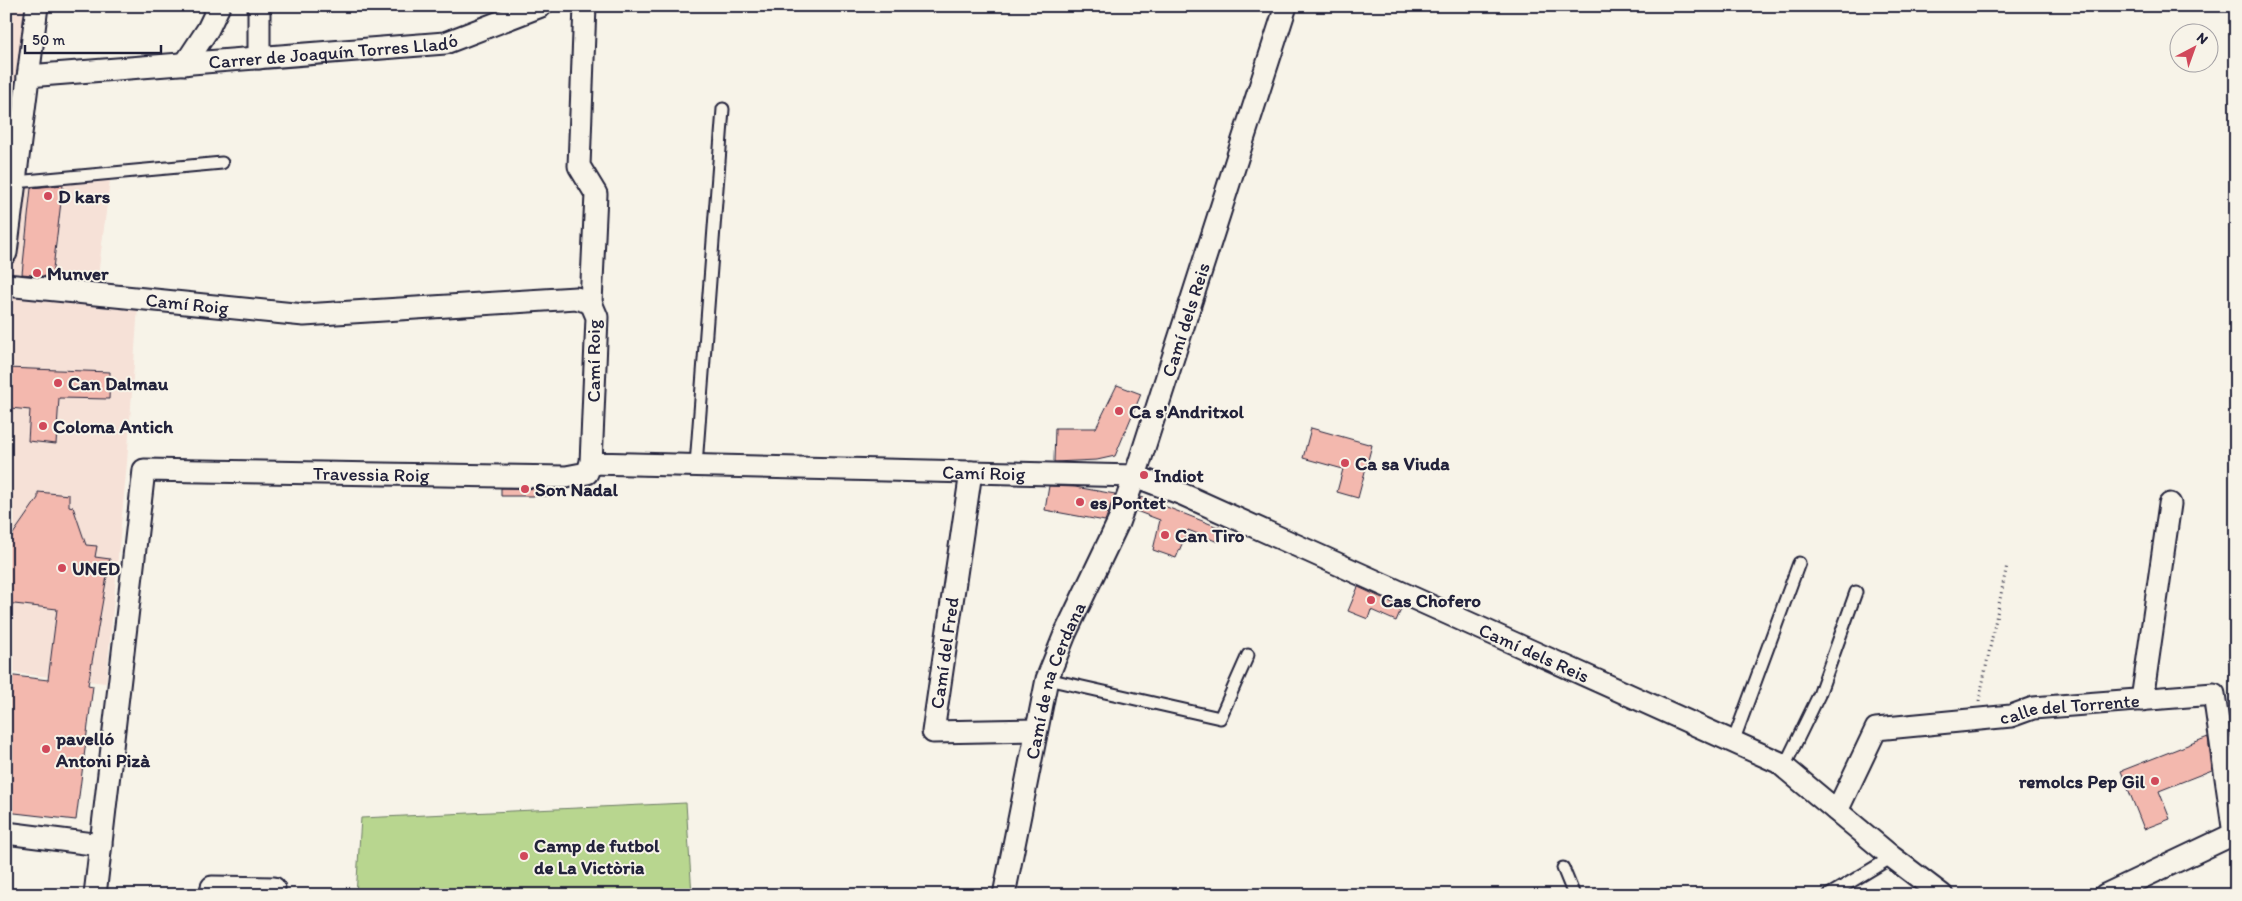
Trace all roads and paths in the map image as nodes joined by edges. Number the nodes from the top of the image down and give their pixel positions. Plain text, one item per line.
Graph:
1 (37, 6) edge
2 (219, 6) edge
3 (259, 6) edge
4 (541, 6) edge
5 (586, 6) edge
6 (1286, 6) edge
7 (259, 58) junction
8 (185, 64) junction
9 (28, 76) junction
10 (722, 109) dead end
11 (222, 163) dead end
12 (15, 182) junction
13 (6, 253) edge
14 (6, 285) edge
15 (591, 303) junction
16 (591, 463) junction
17 (696, 466) junction
18 (971, 472) junction
19 (1136, 476) junction
20 (2170, 504) dead end
21 (1799, 563) dead end
22 (2007, 565) dead end
23 (1856, 592) dead end
24 (1248, 655) dead end
25 (1048, 679) junction
26 (2142, 700) junction
27 (1975, 720) junction
28 (1036, 730) junction
29 (1733, 742) junction
30 (1784, 767) junction
31 (1837, 811) junction
32 (6, 833) edge
33 (2235, 834) edge
34 (101, 845) junction
35 (1892, 857) junction
36 (1563, 868) dead end
37 (274, 888) dead end
38 (95, 895) edge
39 (212, 895) edge
40 (1004, 895) edge
41 (1574, 895) edge
42 (1828, 895) edge
43 (1942, 895) edge
44 (2105, 895) edge

1 - 9 street
2 - 8 street
3 - 7 street
4 - 7 street, Carrer de Joaquín Torres Lladó
5 - 15 street
6 - 19 street, Camí dels Reis
7 - 8 street, Carrer de Joaquín Torres Lladó
8 - 9 street, Carrer de Joaquín Torres Lladó
9 - 12 street
10 - 17 lane
11 - 12 lane
12 - 13 street
14 - 15 street, Camí Roig
15 - 16 street, Camí Roig
16 - 17 street, Camí Roig
16 - 34 street, Travessia Roig
17 - 18 street, Camí Roig
18 - 19 street, Camí Roig
18 - 28 street, Camí del Fred
19 - 25 street, Camí de na Cerdana
19 - 29 street, Camí dels Reis
20 - 26 street
21 - 29 lane
22 - 27 path
23 - 30 lane
24 - 25 lane
25 - 28 street, Camí de na Cerdana
26 - 27 street, calle del Torrente
26 - 33 street, calle del Torrente
27 - 31 street, calle del Torrente
28 - 40 street, Camí de na Cerdana
29 - 30 street, Camí dels Reis
30 - 31 street, Camí dels Reis
31 - 35 street, Camí dels Reis
32 - 34 street
33 - 44 street
34 - 38 street
35 - 42 lane
35 - 43 street, Camí dels Reis
36 - 41 lane
37 - 39 street

